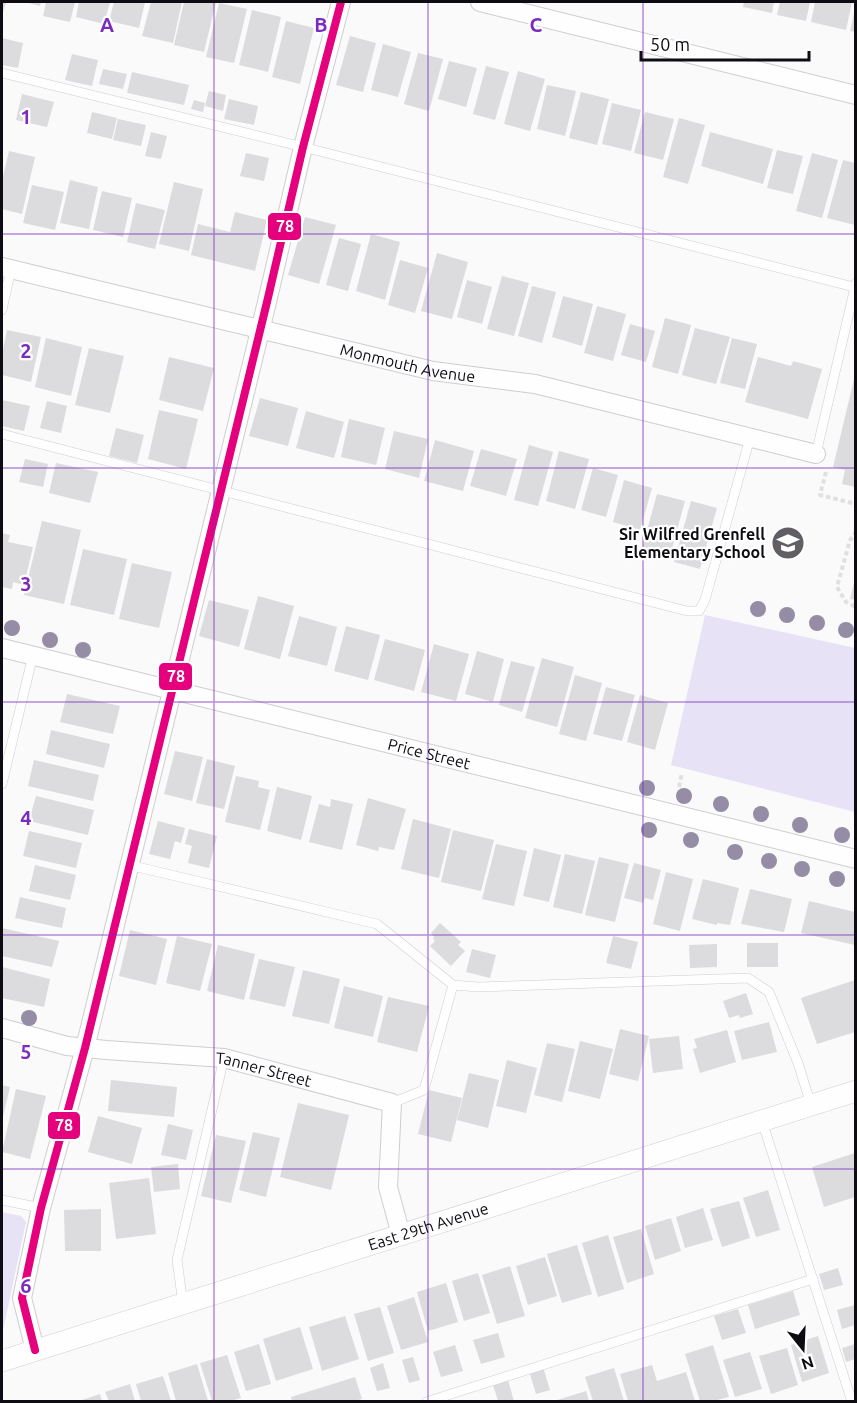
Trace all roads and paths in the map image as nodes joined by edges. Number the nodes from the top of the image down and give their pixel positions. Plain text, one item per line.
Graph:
1 (341, 2) edge
2 (480, 2) edge
3 (2, 73) edge
4 (855, 95) edge
5 (303, 147) junction
6 (6, 268) edge
7 (855, 285) edge
8 (2, 310) edge
9 (260, 331) junction
10 (2, 434) edge
11 (750, 438) junction
12 (816, 454) joint
13 (221, 491) junction
14 (855, 531) edge
15 (855, 607) edge
16 (2, 648) edge
17 (33, 655) junction
18 (173, 691) junction
19 (682, 773) dead end
20 (2, 784) edge
21 (679, 787) dead end
22 (855, 859) edge
23 (129, 865) junction
24 (453, 985) junction
25 (2, 1028) edge
26 (85, 1048) junction
27 (224, 1058) junction
28 (855, 1091) edge
29 (392, 1103) junction
30 (811, 1105) junction
31 (762, 1121) junction
32 (2, 1200) edge
33 (41, 1208) junction
34 (401, 1235) junction
35 (813, 1279) junction
36 (183, 1304) junction
37 (35, 1350) junction
38 (2, 1361) edge
39 (426, 1401) edge
40 (852, 1401) edge

1 - 5 street
2 - 4 street
3 - 5 lane
5 - 7 lane
5 - 9 street
6 - 8 lane
6 - 9 street, Monmouth Avenue
7 - 12 lane
9 - 11 street, Monmouth Avenue
9 - 13 street
10 - 13 lane
11 - 12 street, Monmouth Avenue
11 - 13 lane
13 - 18 street
14 - 15 path
16 - 17 street, Price Street
17 - 18 street, Price Street
17 - 20 lane
18 - 22 street, Price Street
18 - 23 street
19 - 21 path
23 - 24 lane
23 - 26 street
24 - 29 lane
24 - 30 lane
25 - 26 street, Tanner Street
26 - 27 street, Tanner Street
26 - 33 street
27 - 29 street, Tanner Street
27 - 36 lane
28 - 30 street, East 29th Avenue
29 - 34 street
30 - 31 street, East 29th Avenue
31 - 34 street, East 29th Avenue
31 - 35 lane
32 - 33 lane
33 - 37 street
34 - 36 street, East 29th Avenue
35 - 39 lane
35 - 40 lane
36 - 37 street, East 29th Avenue
37 - 38 street, East 29th Avenue

